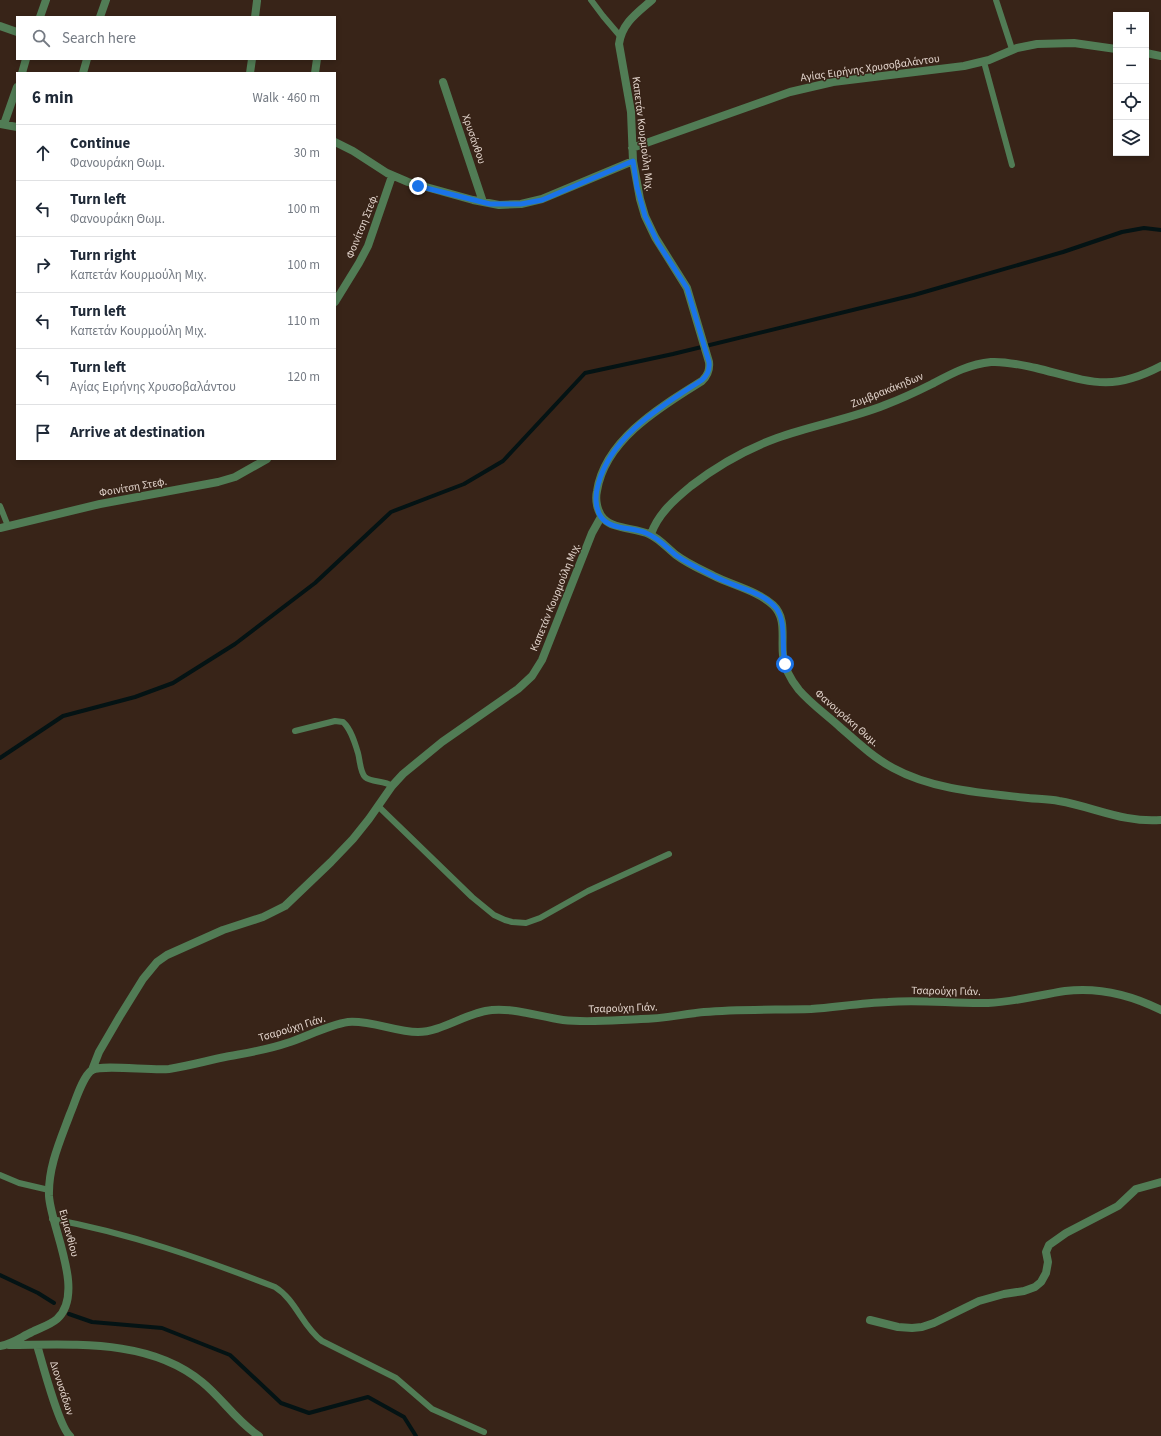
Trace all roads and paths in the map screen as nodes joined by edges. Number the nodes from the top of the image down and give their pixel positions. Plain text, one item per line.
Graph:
1 (46, 0) edge
2 (106, 0) edge
3 (591, 0) edge
4 (652, 0) edge
5 (996, 0) edge
6 (257, 1) edge
7 (40, 16) edge
8 (100, 16) edge
9 (255, 16) edge
10 (0, 26) edge
11 (16, 32) edge
12 (620, 36) junction
13 (1113, 49) edge
14 (1012, 50) junction
15 (1149, 54) edge
16 (1161, 56) edge
17 (26, 60) edge
18 (87, 60) edge
19 (252, 60) edge
20 (317, 60) edge
21 (984, 62) junction
22 (22, 72) edge
23 (83, 72) edge
24 (250, 72) edge
25 (315, 72) edge
26 (443, 82) dead end
27 (16, 89) edge
28 (2, 124) edge
29 (16, 128) edge
30 (336, 142) edge
31 (632, 148) junction
32 (633, 161) junction
33 (1012, 165) dead end
34 (392, 176) junction
35 (483, 202) junction
36 (336, 300) edge
37 (1161, 366) edge
38 (265, 460) edge
39 (0, 506) edge
40 (601, 517) junction
41 (4, 527) edge
42 (650, 534) junction
43 (295, 731) dead end
44 (392, 786) junction
45 (378, 806) junction
46 (1161, 820) edge
47 (669, 854) dead end
48 (1161, 1010) edge
49 (92, 1070) junction
50 (0, 1175) edge
51 (1161, 1182) edge
52 (49, 1190) junction
53 (52, 1219) junction
54 (870, 1320) dead end
55 (37, 1345) junction
56 (4, 1346) edge
57 (484, 1432) dead end
58 (70, 1436) edge
59 (259, 1436) edge

1 - 7 street
2 - 8 street
3 - 12 lane
4 - 12 street
5 - 14 lane
6 - 9 street
10 - 11 street
12 - 31 street, Καπετάν Κουρμούλη Μιχ.
13 - 14 street, Αγίας Ειρήνης Χρυσοβαλάντου
14 - 21 street, Αγίας Ειρήνης Χρυσοβαλάντου
15 - 16 street
17 - 22 street
18 - 23 street
19 - 24 street
20 - 25 street
21 - 31 street, Αγίας Ειρήνης Χρυσοβαλάντου
21 - 33 lane
26 - 35 street, Χρυσάνθου
27 - 28 street
28 - 29 street
30 - 34 street
31 - 32 street, Καπετάν Κουρμούλη Μιχ.
32 - 35 street
32 - 40 street, Καπετάν Κουρμούλη Μιχ.
34 - 35 street
34 - 36 street, Φοινίτση Στεφ.
37 - 42 street, Ζυμβρακάκηδων
38 - 41 street, Φοινίτση Στεφ.
39 - 41 lane
40 - 42 street, Φανουράκη Θωμ.
40 - 44 street, Καπετάν Κουρμούλη Μιχ.
42 - 46 street, Φανουράκη Θωμ.
43 - 44 lane
44 - 45 street, Καπετάν Κουρμούλη Μιχ.
45 - 47 lane
45 - 49 street, Καπετάν Κουρμούλη Μιχ.
48 - 49 street, Τσαρούχη Γιάν.
49 - 52 street, Ευμανθίου
50 - 52 lane
51 - 54 street
52 - 53 street, Ευμανθίου
53 - 56 street, Ευμανθίου
53 - 57 lane
55 - 56 street
55 - 58 street, Διονυσάδων
55 - 59 street

